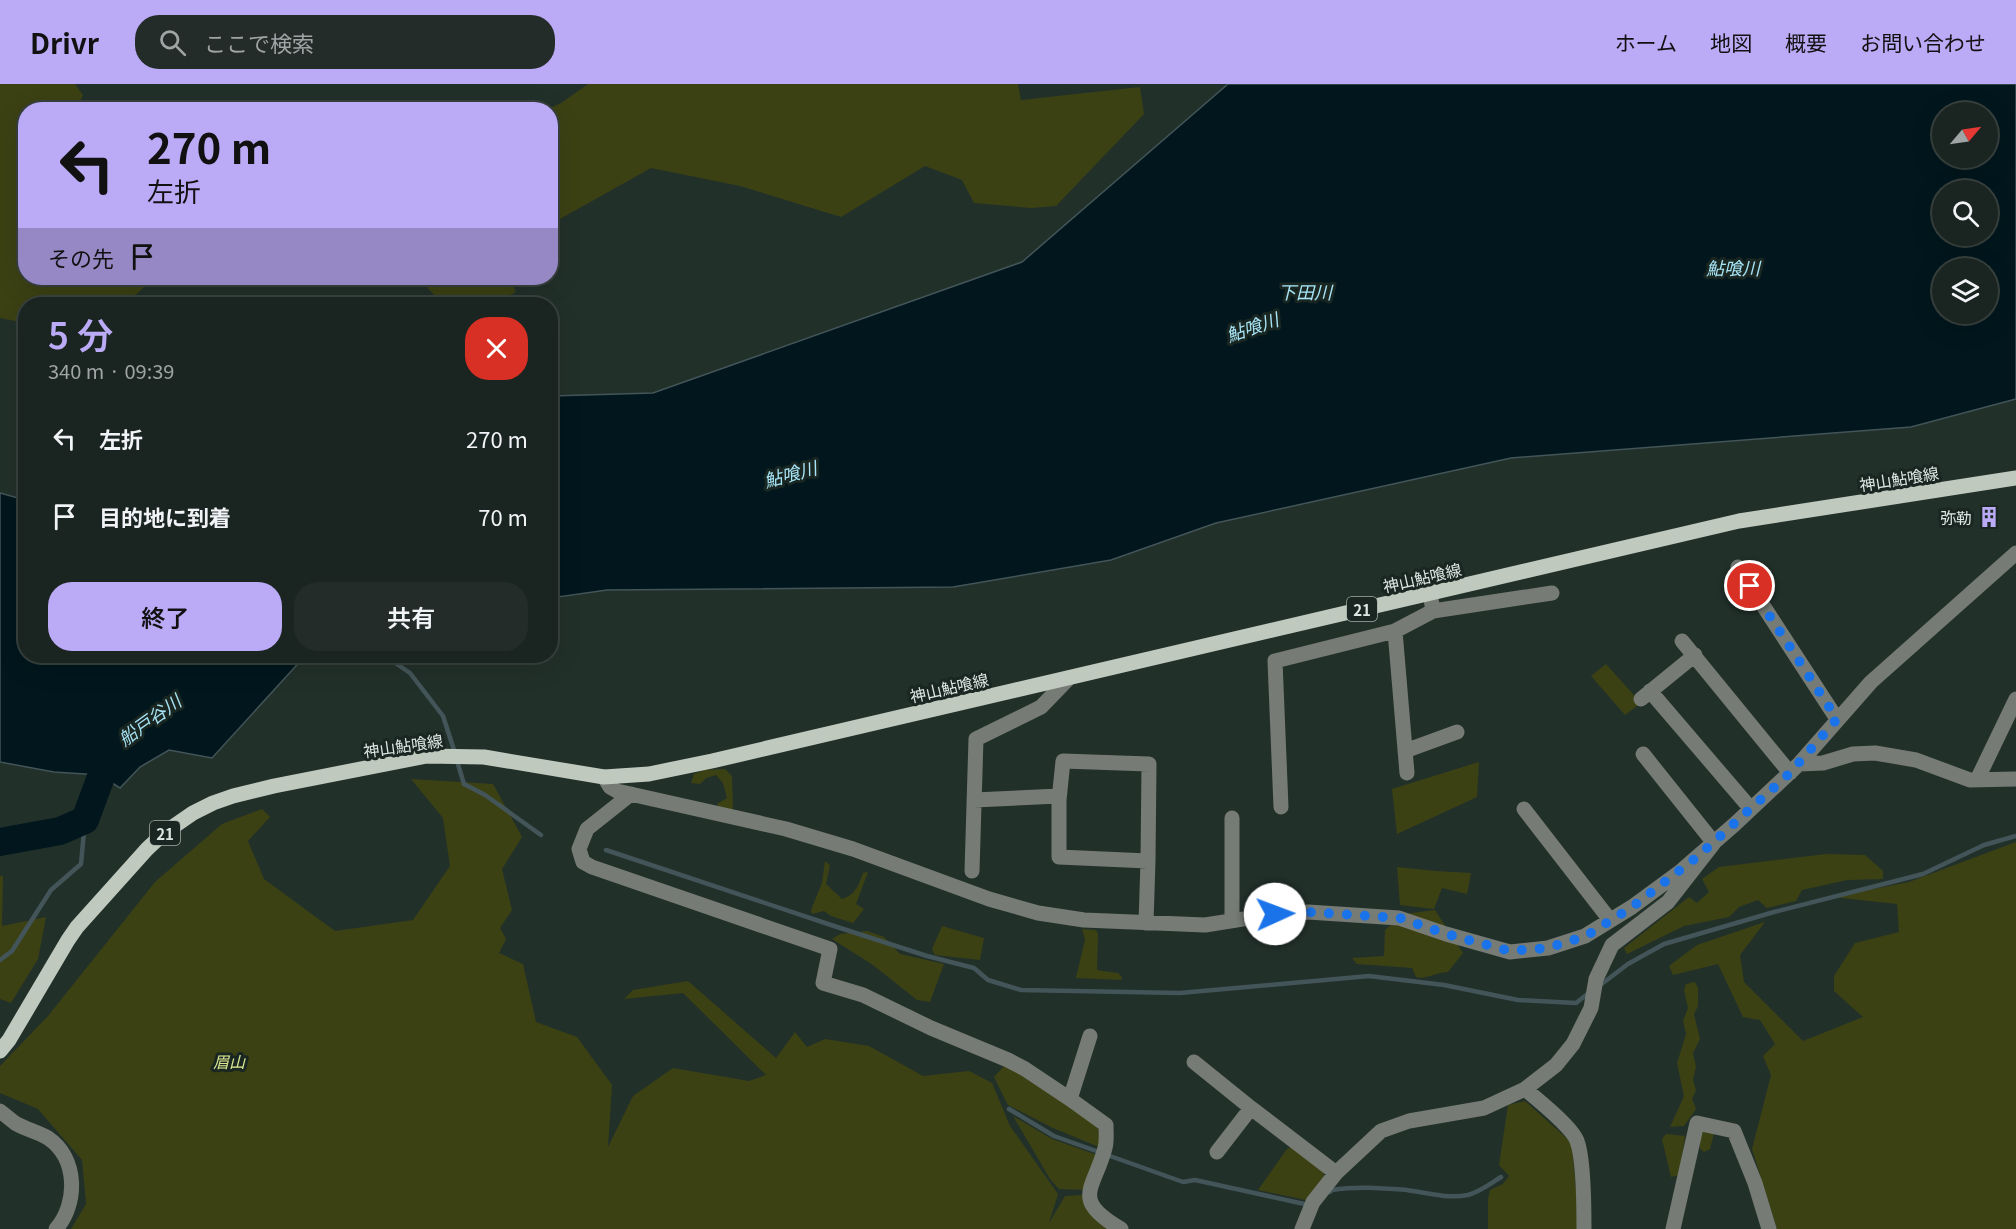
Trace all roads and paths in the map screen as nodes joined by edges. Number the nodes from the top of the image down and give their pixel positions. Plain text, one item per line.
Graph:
1 (2016, 478) edge
2 (2016, 553) edge
3 (1738, 567) dead end
4 (1430, 593) junction
5 (1552, 593) dead end
6 (1432, 611) junction
7 (1395, 631) junction
8 (1682, 641) dead end
9 (1695, 655) junction
10 (1070, 678) junction
11 (2016, 699) edge
12 (1837, 719) junction
13 (1457, 732) dead end
14 (1405, 751) junction
15 (1642, 754) dead end
16 (1795, 768) junction
17 (1407, 773) dead end
18 (604, 777) junction
19 (2016, 778) edge
20 (1977, 780) junction
21 (631, 794) junction
22 (1059, 796) junction
23 (974, 800) junction
24 (1281, 807) dead end
25 (1524, 809) dead end
26 (1751, 809) junction
27 (1232, 818) dead end
28 (1714, 843) junction
29 (1148, 861) junction
30 (972, 871) dead end
31 (1232, 920) junction
32 (1610, 920) junction
33 (1146, 923) junction
34 (1090, 1036) dead end
35 (0, 1051) edge
36 (1194, 1062) dead end
37 (1525, 1089) junction
38 (1070, 1099) junction
39 (1251, 1108) junction
40 (0, 1111) edge
41 (1217, 1152) dead end
42 (1336, 1173) junction
43 (1767, 1228) edge
44 (56, 1229) edge
45 (1121, 1229) edge
46 (1302, 1229) edge
47 (1584, 1229) edge
48 (1673, 1229) edge

1 - 4 main road, 神山鮎喰線 / 21
2 - 12 street
3 - 12 street
4 - 6 street
4 - 10 main road, 神山鮎喰線 / 21
5 - 6 street
6 - 7 street
7 - 14 street
7 - 24 street
8 - 9 street
9 - 16 street
9 - 26 street
10 - 18 main road, 神山鮎喰線 / 21
10 - 23 street
11 - 20 street
12 - 16 street
13 - 14 street
14 - 17 street
15 - 28 street
16 - 20 street
16 - 26 street
18 - 21 street
18 - 35 main road, 神山鮎喰線 / 21
19 - 20 street
21 - 33 street
21 - 38 street
22 - 23 street
22 - 29 street
22 - 29 street
23 - 30 street
25 - 32 street
26 - 28 street
27 - 31 street
28 - 32 street
28 - 37 street
29 - 33 street
31 - 32 street
31 - 33 street
34 - 38 street
36 - 39 street
37 - 42 street
37 - 47 street
38 - 45 street
39 - 41 street
39 - 42 street
40 - 44 street
42 - 46 street
43 - 48 street

